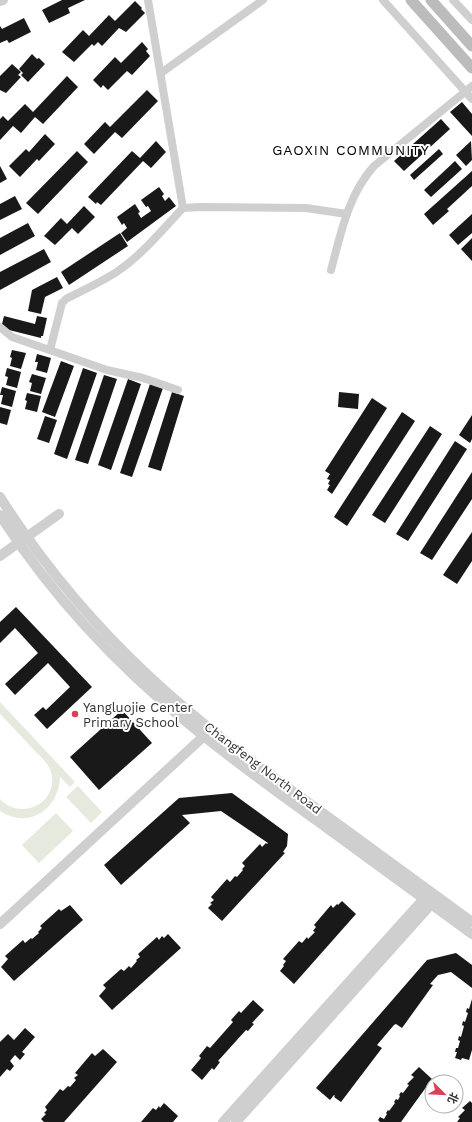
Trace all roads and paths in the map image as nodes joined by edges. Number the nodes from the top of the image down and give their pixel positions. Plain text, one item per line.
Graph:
1 (3, 0) edge
2 (148, 0) edge
3 (263, 0) edge
4 (383, 0) edge
5 (411, 0) edge
6 (431, 0) edge
7 (453, 0) edge
8 (0, 1) edge
9 (472, 20) edge
10 (472, 46) edge
11 (472, 68) edge
12 (161, 73) junction
13 (472, 86) edge
14 (465, 92) junction
15 (472, 99) edge
16 (183, 208) junction
17 (347, 214) junction
18 (331, 270) dead end
19 (0, 327) edge
20 (50, 350) junction
21 (178, 390) dead end
22 (0, 496) edge
23 (57, 511) dead end
24 (0, 515) edge
25 (21, 537) junction
26 (0, 548) edge
27 (0, 556) edge
28 (204, 736) junction
29 (431, 898) junction
30 (472, 922) edge
31 (0, 924) edge
32 (472, 934) edge
33 (223, 1122) edge
34 (236, 1122) edge

1 - 8 street
2 - 12 street
3 - 12 street
4 - 14 street
5 - 11 main road
6 - 10 main road
7 - 9 street
12 - 16 street
13 - 14 street
14 - 15 street
14 - 17 street
16 - 17 street
16 - 20 street
17 - 18 street
19 - 20 street
20 - 21 street
22 - 25 street, Changfeng North Road
23 - 25 street
24 - 25 street, Changfeng North Road
25 - 26 street
25 - 27 street
25 - 28 street, Changfeng North Road
25 - 29 street, Changfeng North Road
28 - 29 street, Changfeng North Road
28 - 31 street
29 - 30 street, Changfeng North Road
29 - 32 street, Changfeng North Road
29 - 33 street
29 - 34 street

